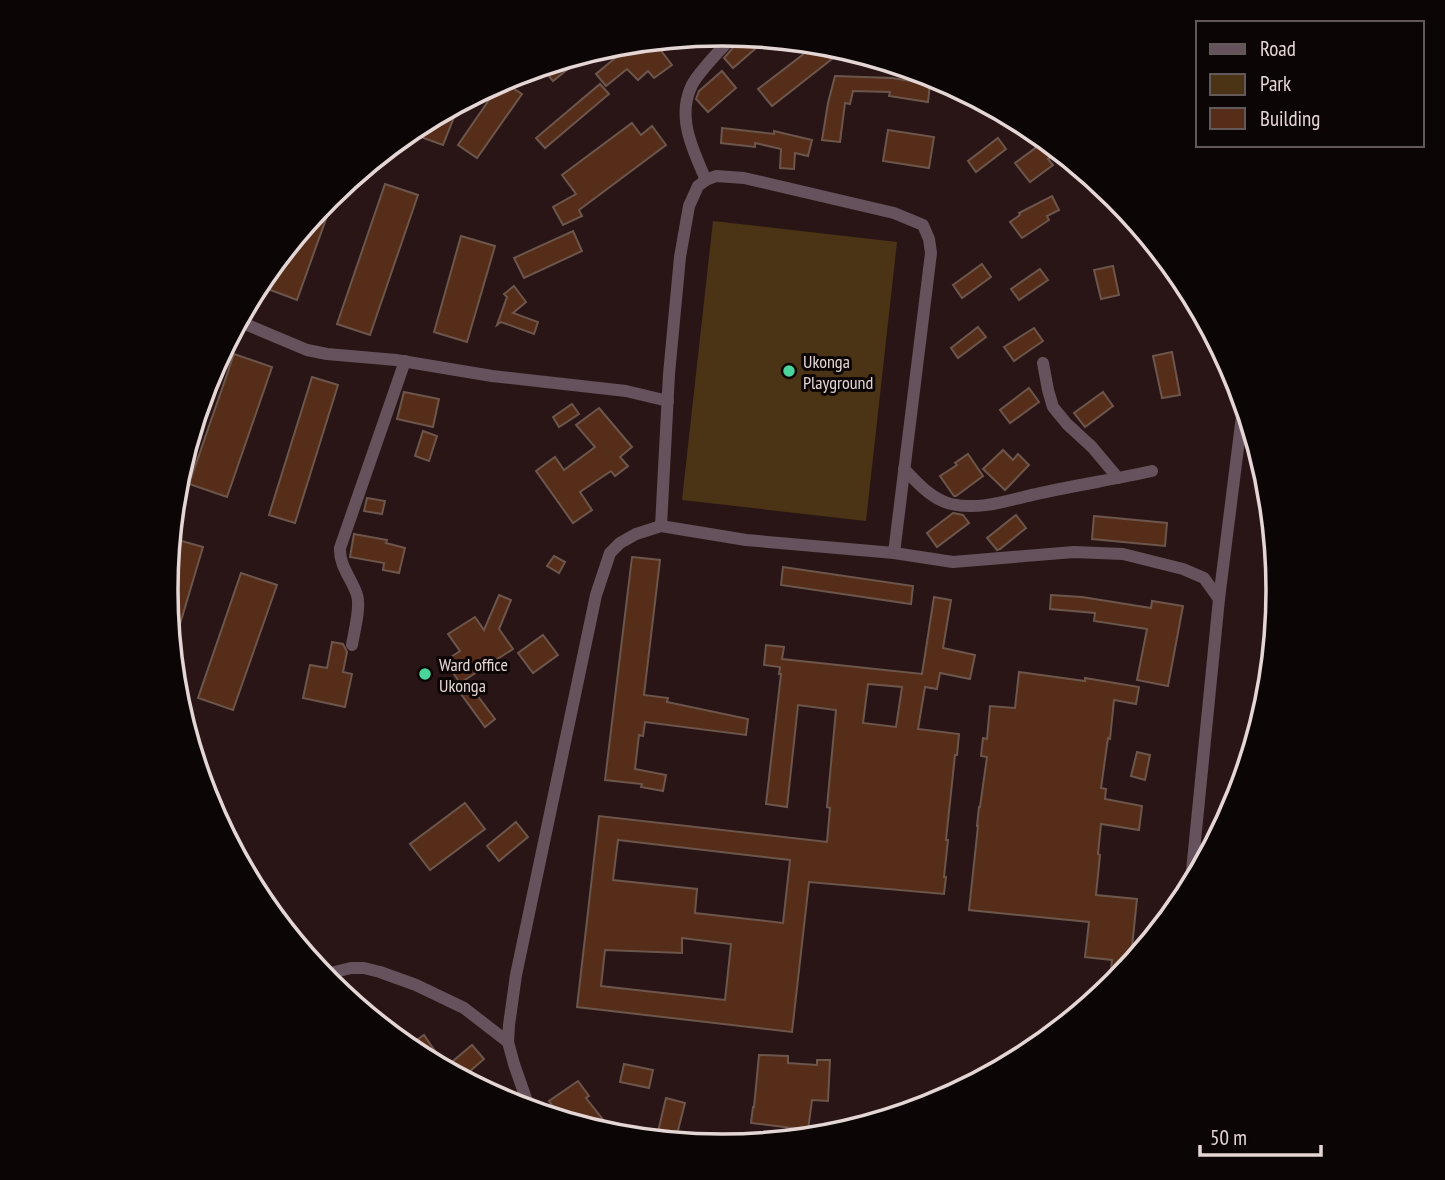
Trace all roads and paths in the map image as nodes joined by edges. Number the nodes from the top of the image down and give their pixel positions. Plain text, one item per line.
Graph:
1 (724, 46) edge
2 (706, 180) junction
3 (247, 325) edge
4 (405, 361) junction
5 (1043, 363) dead end
6 (668, 401) junction
7 (1241, 425) edge
8 (904, 469) junction
9 (1152, 471) dead end
10 (1118, 478) junction
11 (661, 526) junction
12 (894, 553) junction
13 (1219, 599) junction
14 (352, 645) dead end
15 (1193, 864) edge
16 (334, 972) edge
17 (508, 1042) junction
18 (526, 1098) edge

1 - 2 street
2 - 6 street
2 - 8 street
3 - 4 street
4 - 6 street
4 - 14 street
5 - 10 street
6 - 11 street
7 - 13 street
8 - 10 street
8 - 12 street
9 - 10 street
11 - 12 street
11 - 17 street
12 - 13 street
13 - 15 street
16 - 17 street
17 - 18 street

